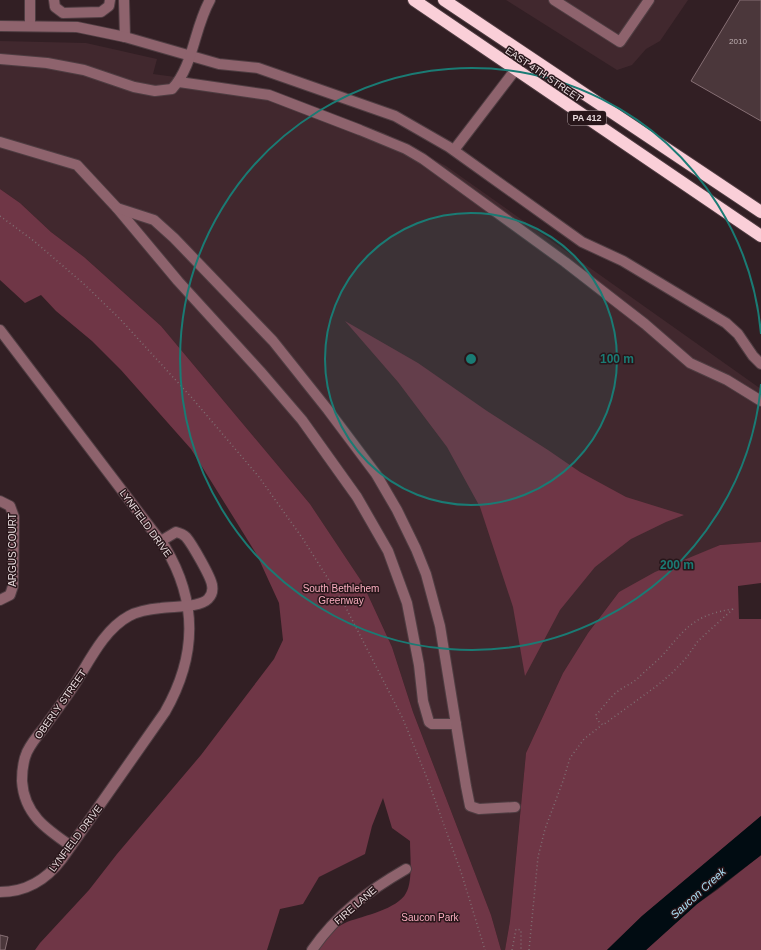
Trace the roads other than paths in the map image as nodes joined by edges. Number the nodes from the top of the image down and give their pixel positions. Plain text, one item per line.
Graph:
1 (30, 0) edge
2 (54, 0) edge
3 (110, 0) edge
4 (124, 0) edge
5 (200, 0) edge
6 (210, 0) edge
7 (414, 0) edge
8 (444, 0) edge
9 (554, 0) edge
10 (649, 0) edge
11 (204, 11) junction
12 (0, 26) edge
13 (30, 26) junction
14 (125, 37) junction
15 (189, 55) junction
16 (0, 59) edge
17 (516, 69) junction
18 (179, 82) junction
19 (0, 142) edge
20 (454, 150) junction
21 (117, 208) junction
22 (761, 212) edge
23 (761, 236) edge
24 (0, 330) edge
25 (761, 364) edge
26 (761, 402) edge
27 (0, 501) edge
28 (161, 541) junction
29 (0, 600) edge
30 (188, 606) junction
31 (456, 724) junction
32 (515, 807) dead end
33 (71, 846) junction
34 (406, 869) dead end
35 (0, 892) edge
36 (312, 950) edge

1 - 13 street
2 - 3 street
4 - 14 street
5 - 11 street
6 - 11 street
7 - 17 highway, EAST 4TH STREET / PA 412
8 - 22 highway, EAST 4TH STREET / PA 412
9 - 10 street
11 - 15 street
12 - 13 street
13 - 14 street
14 - 15 street
15 - 18 street
15 - 20 street
16 - 18 street
17 - 20 street
17 - 23 highway, EAST 4TH STREET / PA 412
18 - 26 street
19 - 21 street
20 - 25 street
21 - 31 street
21 - 31 street
24 - 28 street, LYNFIELD DRIVE
27 - 29 street, ARGUS COURT
28 - 30 street, LYNFIELD DRIVE
28 - 30 street, OBERLY STREET
30 - 33 street, LYNFIELD DRIVE
30 - 33 street, OBERLY STREET
31 - 32 street
33 - 35 street, LYNFIELD DRIVE
34 - 36 street, FIRE LANE

